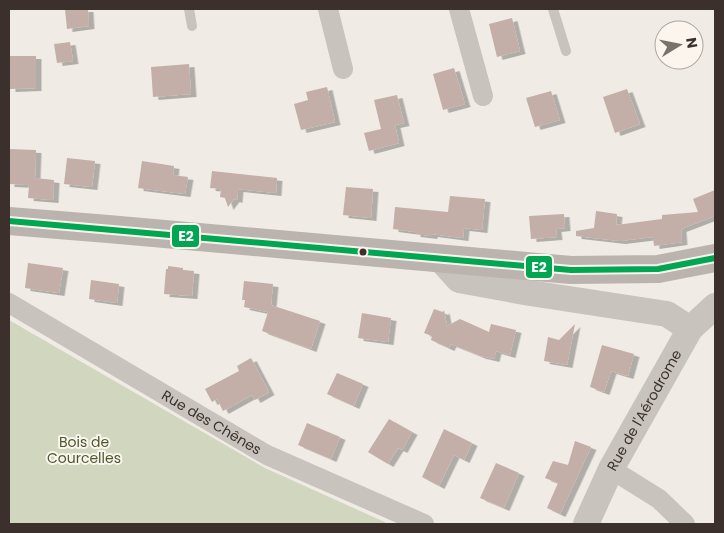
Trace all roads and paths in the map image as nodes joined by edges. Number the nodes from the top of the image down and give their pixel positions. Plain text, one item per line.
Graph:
1 (189, 9) edge
2 (328, 9) edge
3 (459, 9) edge
4 (553, 9) edge
5 (192, 26) dead end
6 (566, 51) dead end
7 (343, 69) dead end
8 (483, 96) dead end
9 (9, 221) edge
10 (715, 258) edge
11 (440, 259) junction
12 (9, 303) edge
13 (715, 306) edge
14 (690, 329) junction
15 (611, 470) junction
16 (424, 524) edge
17 (586, 524) edge
18 (685, 524) edge

1 - 5 lane
2 - 7 street
3 - 8 street
4 - 6 lane
9 - 11 main road
10 - 11 main road
11 - 14 street
12 - 16 street, Rue des Chênes
13 - 14 street, Rue de l'Aérodrome
14 - 15 street, Rue de l'Aérodrome
15 - 17 street, Rue de l'Aérodrome
15 - 18 street

